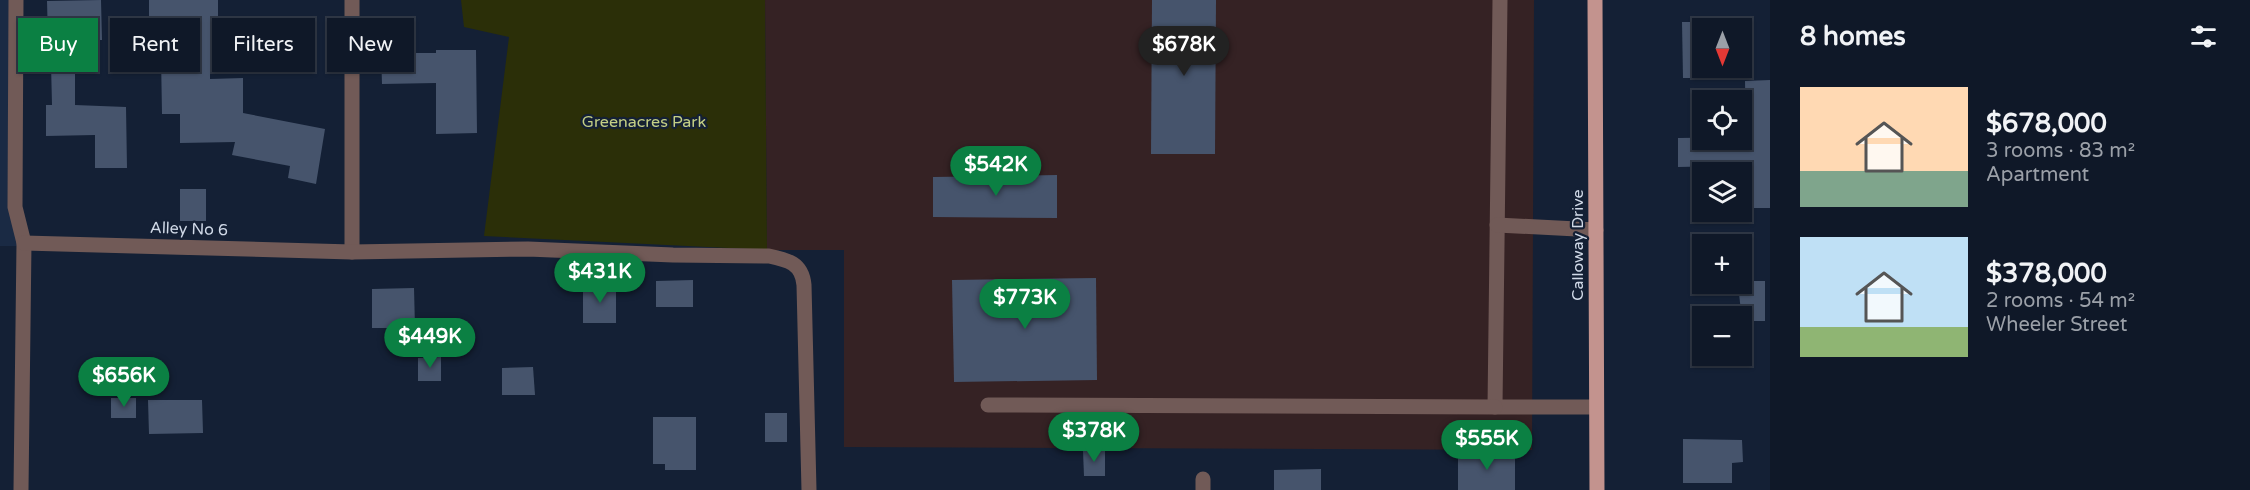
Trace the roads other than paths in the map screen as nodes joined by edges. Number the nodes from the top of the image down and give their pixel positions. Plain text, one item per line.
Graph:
1 (16, 0) edge
2 (352, 0) edge
3 (1500, 0) edge
4 (1595, 0) edge
5 (1497, 225) junction
6 (1596, 230) junction
7 (24, 243) junction
8 (352, 252) junction
9 (988, 405) dead end
10 (1495, 406) junction
11 (1596, 406) junction
12 (21, 490) edge
13 (808, 490) edge
14 (1597, 490) edge

1 - 7 street
2 - 8 street
3 - 5 street
4 - 6 main road, Calloway Drive
5 - 6 street
5 - 10 street
6 - 11 main road, Calloway Drive
7 - 8 street, Alley No 6
7 - 12 street
8 - 13 street, Alley No 6
9 - 10 street
10 - 11 street
11 - 14 main road, Calloway Drive

